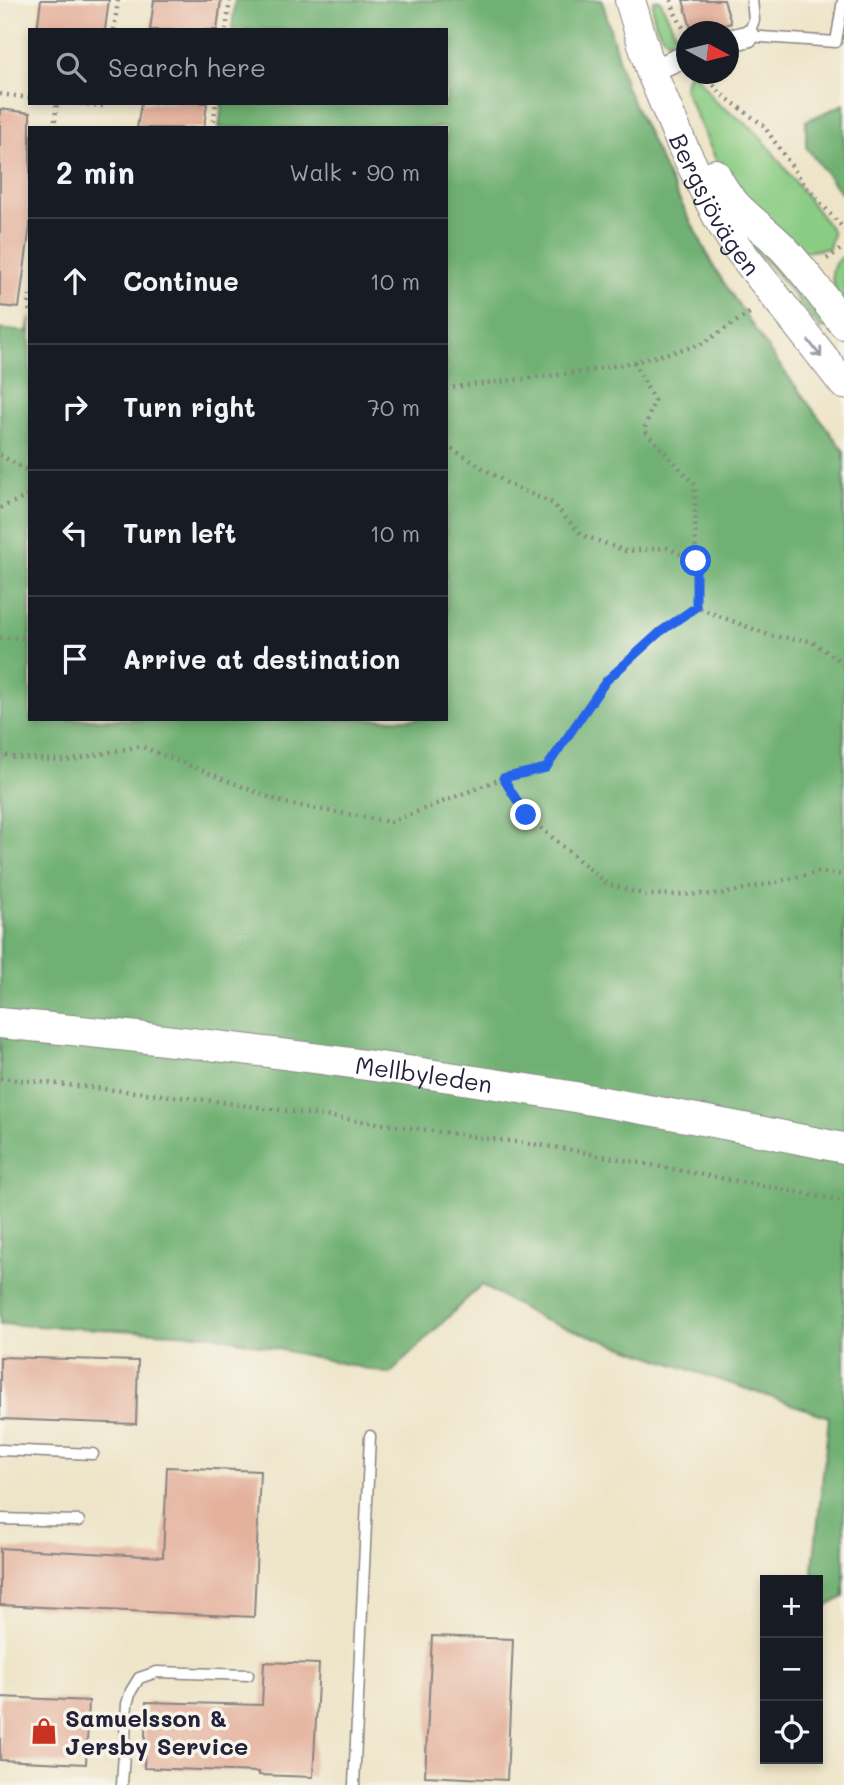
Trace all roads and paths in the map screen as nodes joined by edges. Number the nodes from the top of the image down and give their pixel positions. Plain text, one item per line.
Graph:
1 (118, 0) edge
2 (230, 0) edge
3 (630, 0) edge
4 (642, 0) edge
5 (671, 0) edge
6 (752, 0) edge
7 (843, 0) edge
8 (680, 21) edge
9 (114, 28) edge
10 (226, 28) edge
11 (739, 37) edge
12 (739, 38) edge
13 (668, 64) edge
14 (713, 84) edge
15 (0, 94) edge
16 (28, 98) edge
17 (57, 105) edge
18 (216, 105) edge
19 (54, 126) edge
20 (213, 126) edge
21 (844, 229) edge
22 (844, 247) edge
23 (819, 264) dead end
24 (751, 312) dead end
25 (844, 324) edge
26 (634, 362) junction
27 (844, 384) edge
28 (448, 388) edge
29 (448, 446) edge
30 (0, 455) edge
31 (28, 471) edge
32 (28, 496) edge
33 (0, 508) edge
34 (696, 561) junction
35 (696, 607) junction
36 (0, 638) edge
37 (28, 638) edge
38 (844, 663) edge
39 (0, 751) edge
40 (503, 778) junction
41 (844, 875) edge
42 (0, 1023) edge
43 (0, 1078) edge
44 (844, 1147) edge
45 (844, 1201) edge
46 (370, 1436) dead end
47 (0, 1450) edge
48 (93, 1454) dead end
49 (0, 1519) edge
50 (79, 1521) dead end
51 (248, 1675) dead end
52 (122, 1785) edge
53 (354, 1785) edge

1 - 9 path
2 - 10 path
3 - 13 main road, Bergsjövägen
4 - 13 main road, Bergsjövägen
5 - 8 path
6 - 11 lane
7 - 12 lane
13 - 25 main road, Bergsjövägen
13 -> 27 main road, Bergsjövägen
14 - 21 path
15 - 16 path
17 - 19 path
18 - 20 path
22 - 23 path
24 - 26 path
26 - 28 path
26 - 34 path
29 - 34 path
30 - 31 path
32 - 33 path
34 - 35 path
35 - 38 path
35 - 40 path
36 - 37 path
39 - 40 path
40 - 41 path
42 - 44 main road, Mellbyleden
43 - 45 path
46 - 53 lane
47 - 48 lane
49 - 50 lane
51 - 52 lane

